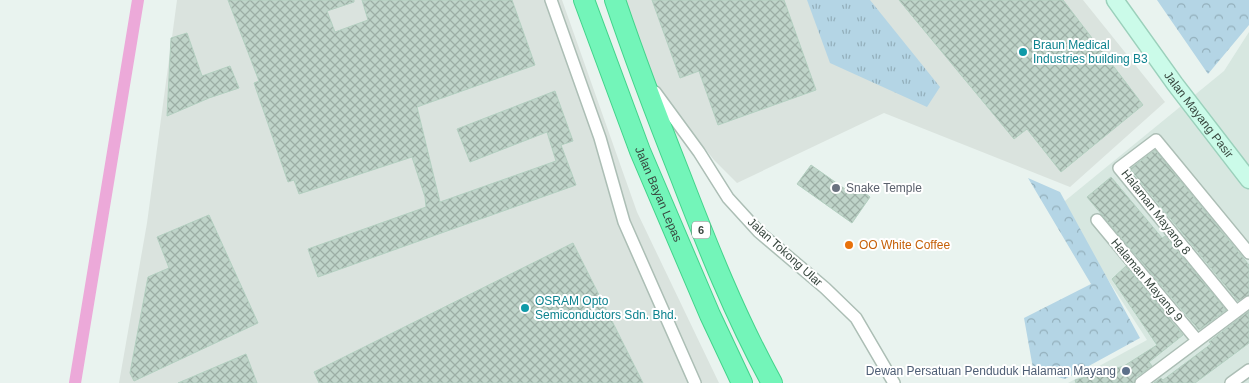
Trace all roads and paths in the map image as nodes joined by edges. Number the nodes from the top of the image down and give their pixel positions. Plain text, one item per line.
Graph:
1 (551, 0) edge
2 (584, 0) edge
3 (615, 0) edge
4 (1115, 0) edge
5 (640, 72) junction
6 (1246, 170) edge
7 (1097, 220) dead end
8 (1249, 253) edge
9 (1249, 302) edge
10 (1236, 312) junction
11 (1197, 340) junction
12 (1249, 370) edge
13 (695, 383) edge
14 (742, 383) edge
15 (772, 383) edge
16 (894, 383) edge
17 (1140, 383) edge
18 (1231, 383) edge

1 - 13 street
2 - 14 highway, Jalan Bayan Lepas / 6
3 - 5 highway, Jalan Bayan Lepas / 6
4 - 6 street, Jalan Mayang Pasir
5 - 15 highway, Jalan Bayan Lepas / 6
5 - 16 street, Jalan Tokong Ular
7 - 11 street, Halaman Mayang 9
8 - 10 street, Halaman Mayang 8
9 - 10 street
10 - 11 street
11 - 17 street
12 - 18 street

